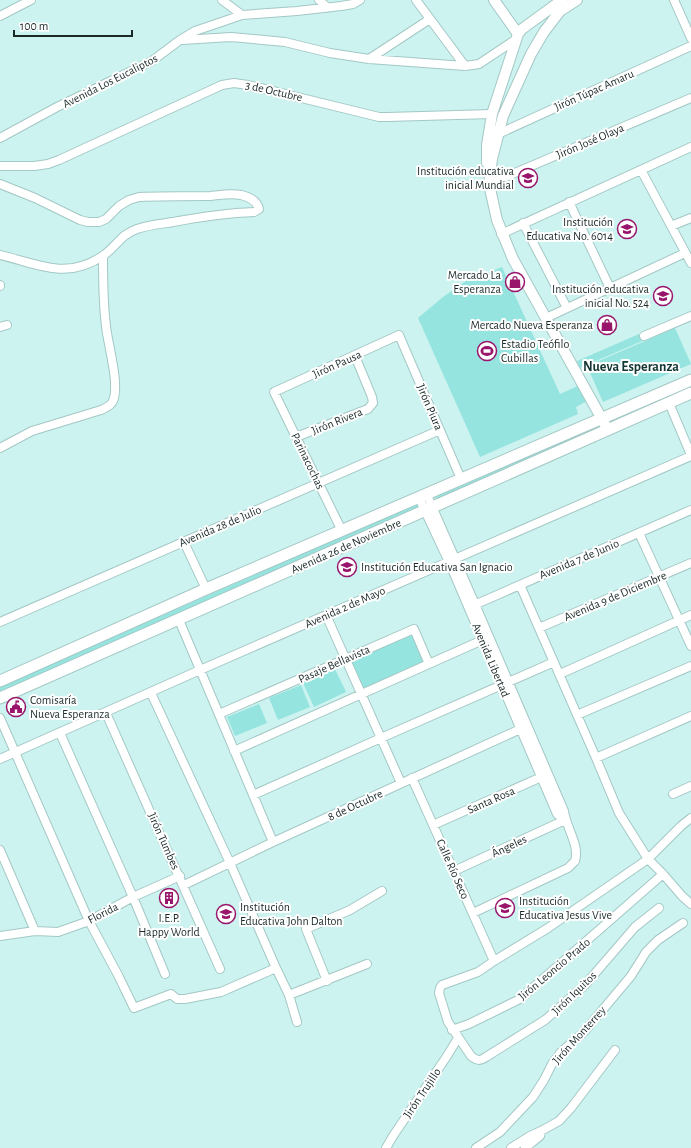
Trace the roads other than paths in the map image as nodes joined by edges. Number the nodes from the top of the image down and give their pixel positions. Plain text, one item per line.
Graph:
1 (31, 0) edge
2 (222, 0) edge
3 (319, 0) edge
4 (360, 0) edge
5 (416, 0) edge
6 (562, 0) edge
7 (578, 0) edge
8 (675, 0) edge
9 (497, 1) edge
10 (328, 8) junction
11 (242, 15) junction
12 (0, 16) edge
13 (430, 19) junction
14 (516, 37) junction
15 (691, 38) edge
16 (180, 40) junction
17 (691, 46) edge
18 (369, 59) junction
19 (465, 66) junction
20 (691, 98) edge
21 (492, 114) junction
22 (498, 134) junction
23 (0, 138) edge
24 (691, 147) edge
25 (0, 166) edge
26 (641, 170) junction
27 (0, 184) edge
28 (489, 184) junction
29 (569, 202) junction
30 (691, 218) edge
31 (523, 223) junction
32 (671, 226) junction
33 (501, 234) junction
34 (685, 253) junction
35 (0, 255) edge
36 (103, 256) junction
37 (691, 263) edge
38 (610, 288) junction
39 (567, 308) junction
40 (691, 316) edge
41 (546, 318) junction
42 (399, 334) joint
43 (644, 336) dead end
44 (355, 356) junction
45 (691, 380) edge
46 (274, 392) joint
47 (691, 393) edge
48 (669, 403) junction
49 (602, 419) junction
50 (440, 430) junction
51 (608, 430) junction
52 (296, 437) junction
53 (0, 448) edge
54 (691, 456) edge
55 (461, 479) junction
56 (319, 483) junction
57 (423, 496) junction
58 (429, 509) junction
59 (691, 510) edge
60 (342, 531) junction
61 (640, 533) junction
62 (184, 542) junction
63 (452, 560) junction
64 (691, 563) edge
65 (660, 577) junction
66 (520, 585) junction
67 (206, 589) junction
68 (472, 606) junction
69 (326, 615) junction
70 (691, 615) edge
71 (179, 620) junction
72 (679, 620) junction
73 (0, 622) edge
74 (539, 628) junction
75 (486, 639) junction
76 (691, 646) edge
77 (345, 659) junction
78 (554, 662) junction
79 (429, 664) junction
80 (691, 666) edge
81 (200, 670) junction
82 (560, 674) junction
83 (0, 681) edge
84 (505, 683) junction
85 (152, 692) junction
86 (361, 694) junction
87 (0, 698) edge
88 (106, 713) junction
89 (219, 714) junction
90 (578, 715) junction
91 (691, 716) edge
92 (0, 718) edge
93 (524, 728) junction
94 (60, 733) junction
95 (381, 738) junction
96 (234, 751) junction
97 (16, 752) junction
98 (596, 758) junction
99 (0, 759) edge
100 (544, 776) junction
101 (412, 778) junction
102 (401, 783) junction
103 (691, 786) edge
104 (673, 794) dead end
105 (253, 795) junction
106 (691, 818) edge
107 (565, 820) junction
108 (433, 825) junction
109 (273, 842) junction
110 (0, 850) edge
111 (648, 859) junction
112 (230, 863) junction
113 (454, 871) junction
114 (663, 874) junction
115 (180, 876) junction
116 (184, 885) junction
117 (382, 891) dead end
118 (133, 897) junction
119 (691, 904) edge
120 (659, 908) dead end
121 (473, 913) junction
122 (89, 920) junction
123 (683, 923) dead end
124 (35, 931) junction
125 (0, 936) edge
126 (494, 960) junction
127 (367, 964) dead end
128 (276, 968) junction
129 (220, 969) dead end
130 (165, 974) dead end
131 (327, 981) junction
132 (289, 995) junction
133 (297, 1022) dead end
134 (452, 1030) junction
135 (458, 1038) junction
136 (615, 1050) dead end
137 (542, 1131) junction
138 (386, 1148) edge
139 (476, 1148) edge
140 (511, 1148) edge
141 (525, 1148) edge

1 - 12 street
2 - 11 street
3 - 10 street
4 - 10 street, Avenida Los Eucaliptos
5 - 13 street
6 - 14 street
7 - 22 street
8 - 15 street
9 - 14 street
10 - 11 street, Avenida Los Eucaliptos
11 - 16 street, Avenida Los Eucaliptos
13 - 18 street
13 - 19 street
14 - 19 street
14 - 21 street
16 - 18 street
16 - 23 street, Avenida Los Eucaliptos
17 - 22 street, Jirón Túpac Amaru
18 - 19 street
20 - 28 street, Jirón José Olaya
21 - 25 street, 3 de Octubre
21 - 28 street
22 - 28 street
24 - 26 street
26 - 29 street
26 - 32 street
27 - 36 street
28 - 33 street
29 - 31 street
29 - 38 street
30 - 32 street
31 - 33 street
31 - 39 street
32 - 34 street
33 - 41 street
34 - 37 street
34 - 38 street
35 - 36 street
36 - 53 street
38 - 39 street
39 - 41 street
40 - 43 street
41 - 49 street
42 - 44 street, Jirón Pausa
42 - 50 street, Jirón Piura
44 - 46 street, Jirón Pausa
44 - 52 street, Jirón Rivera
45 - 49 main road, Avenida 26 de Noviembre
46 - 52 street, Parinacochas
47 - 48 main road, Avenida 26 de Noviembre
48 - 51 main road, Avenida 26 de Noviembre
48 - 54 street
49 - 51 street
49 - 55 main road, Avenida 26 de Noviembre
50 - 55 street, Jirón Piura
50 - 56 street, Avenida 28 de Julio
51 - 58 main road, Avenida 26 de Noviembre
52 - 56 street, Parinacochas
54 - 63 street, Avenida 2 de Mayo
55 - 57 main road, Avenida 26 de Noviembre
56 - 60 street, Parinacochas
56 - 62 street, Avenida 28 de Julio
57 - 58 street, Avenida Libertad
57 - 60 main road, Avenida 26 de Noviembre
58 - 63 street, Avenida Libertad
58 - 71 main road, Avenida 26 de Noviembre
59 - 61 street, Avenida 7 de Junio
60 - 67 main road, Avenida 26 de Noviembre
61 - 65 street
61 - 66 street, Avenida 7 de Junio
62 - 67 street
62 - 73 street, Avenida 28 de Julio
63 - 68 street, Avenida Libertad
63 - 69 street, Avenida 2 de Mayo
64 - 65 street, Avenida 9 de Diciembre
65 - 72 street
65 - 74 street, Avenida 9 de Diciembre
66 - 68 street, Avenida 7 de Junio
66 - 74 street
67 - 83 main road, Avenida 26 de Noviembre
68 - 75 street, Avenida Libertad
69 - 77 street
69 - 81 street, Avenida 2 de Mayo
70 - 72 street
71 - 81 street
71 - 87 main road, Avenida 26 de Noviembre
72 - 76 street
72 - 82 street
74 - 78 street
75 - 79 street
75 - 84 street, Avenida Libertad
77 - 79 street, Pasaje Bellavista
77 - 86 street
77 - 89 street, Pasaje Bellavista
78 - 82 street
78 - 84 street
79 - 86 street
80 - 90 street
81 - 85 street, Avenida 2 de Mayo
81 - 89 street
82 - 90 street
84 - 93 street, Avenida Libertad
84 - 95 street
85 - 88 street, Avenida 2 de Mayo
85 - 112 street
86 - 95 street
86 - 96 street
88 - 94 street, Avenida 2 de Mayo
88 - 115 street, Jirón Tumbes
89 - 96 street
90 - 98 street
91 - 98 street
92 - 97 street
93 - 100 street, Avenida Libertad
93 - 101 street, 8 de Octubre
94 - 97 street, Avenida 2 de Mayo
94 - 118 street
95 - 102 street
95 - 105 street
96 - 105 street
97 - 99 street, Avenida 2 de Mayo
97 - 122 street
98 - 111 street
100 - 107 street, Avenida Libertad
100 - 108 street, Santa Rosa
101 - 102 street, 8 de Octubre
101 - 108 street, Calle Río Seco
102 - 109 street, 8 de Octubre
103 - 104 street
105 - 109 street
106 - 111 street
107 - 113 street, Ángeles
107 - 121 street, Avenida Libertad
108 - 113 street, Calle Río Seco
109 - 112 street, 8 de Octubre
110 - 124 street
111 - 114 street
111 - 126 street
112 - 116 street, 8 de Octubre
112 - 128 street
113 - 121 street, Calle Río Seco
114 - 119 street
114 - 134 street, Jirón Leoncio Prado
115 - 116 street, Jirón Tumbes
115 - 118 street, Florida
116 - 129 street, Jirón Tumbes
117 - 131 street
118 - 122 street, Florida
118 - 130 street
120 - 135 street, Jirón Iquitos
121 - 126 street, Calle Río Seco
122 - 124 street, Florida
122 - 128 street
123 - 139 street, Jirón Monterrey
124 - 125 street, Florida
126 - 134 street
127 - 131 street
128 - 132 street
131 - 132 street
132 - 133 street
134 - 135 street
135 - 138 street, Jirón Trujillo
136 - 137 street
137 - 140 street
137 - 141 street

